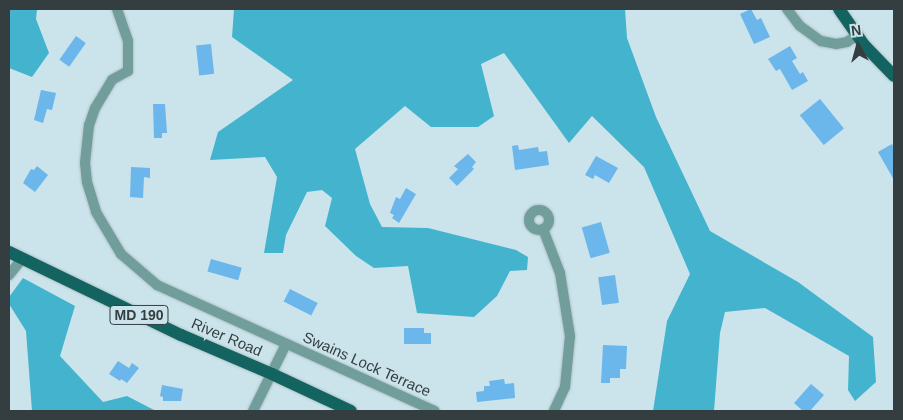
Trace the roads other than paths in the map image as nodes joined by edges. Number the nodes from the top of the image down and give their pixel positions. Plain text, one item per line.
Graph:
1 (117, 9) edge
2 (787, 9) edge
3 (839, 9) edge
4 (856, 34) junction
5 (894, 76) edge
6 (542, 229) dead end
7 (9, 252) edge
8 (22, 259) junction
9 (9, 275) edge
10 (286, 344) junction
11 (272, 374) junction
12 (254, 411) edge
13 (351, 411) edge
14 (435, 411) edge
15 (554, 411) edge

1 - 10 street, Swains Lock Terrace
2 - 4 street
3 - 4 main road
4 - 5 main road
6 - 15 street
7 - 8 main road, River Road / MD 190
8 - 9 street
8 - 11 main road, River Road / MD 190
10 - 11 street, Swains Lock Terrace
10 - 14 street, Swains Lock Terrace
11 - 12 street, Swains Lock Terrace
11 - 13 main road, River Road / MD 190

